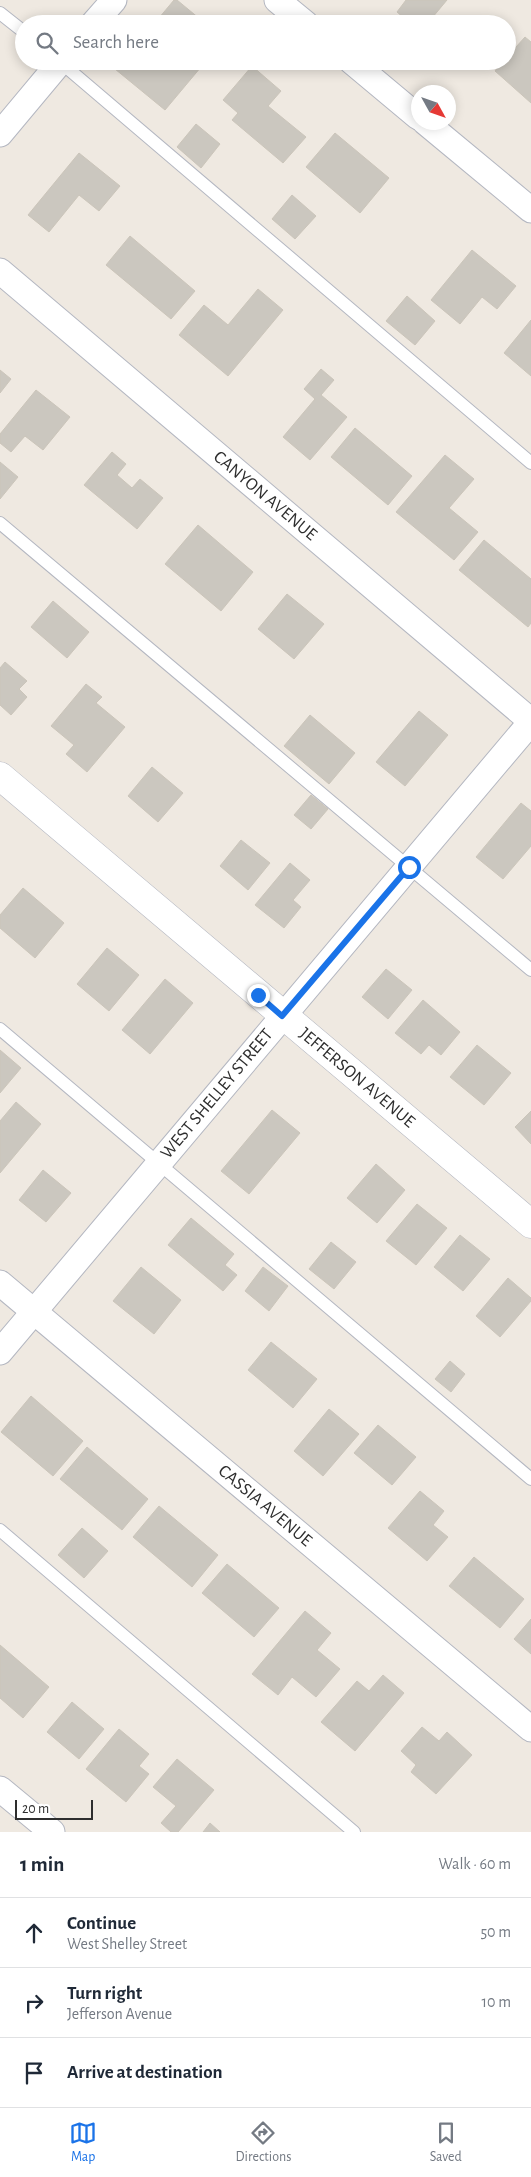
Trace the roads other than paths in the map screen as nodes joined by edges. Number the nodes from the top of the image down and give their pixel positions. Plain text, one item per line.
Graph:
1 (114, 0) edge
2 (277, 0) edge
3 (0, 13) edge
4 (101, 15) edge
5 (295, 15) edge
6 (15, 25) edge
7 (53, 70) edge
8 (69, 70) edge
9 (362, 70) edge
10 (411, 111) edge
11 (435, 130) edge
12 (0, 134) edge
13 (531, 210) edge
14 (0, 271) edge
15 (531, 463) edge
16 (0, 523) edge
17 (531, 722) edge
18 (0, 776) edge
19 (409, 867) junction
20 (531, 970) edge
21 (282, 1016) junction
22 (0, 1029) edge
23 (159, 1163) junction
24 (531, 1224) edge
25 (0, 1284) edge
26 (34, 1312) junction
27 (0, 1352) edge
28 (531, 1479) edge
29 (0, 1530) edge
30 (531, 1729) edge
31 (0, 1789) edge
32 (52, 1832) edge
33 (354, 1832) edge

1 - 4 street
2 - 5 street
3 - 6 lane
7 - 12 street
8 - 15 lane
9 - 10 street
11 - 13 street
14 - 17 street, CANYON AVENUE
16 - 19 lane
17 - 19 street, WEST SHELLEY STREET
18 - 21 street, JEFFERSON AVENUE
19 - 20 lane
19 - 21 street, WEST SHELLEY STREET
21 - 23 street, WEST SHELLEY STREET
21 - 24 street, JEFFERSON AVENUE
22 - 23 lane
23 - 26 street, WEST SHELLEY STREET
23 - 28 lane
25 - 26 street, CASSIA AVENUE
26 - 27 street, WEST SHELLEY STREET
26 - 30 street, CASSIA AVENUE
29 - 33 lane
31 - 32 street

